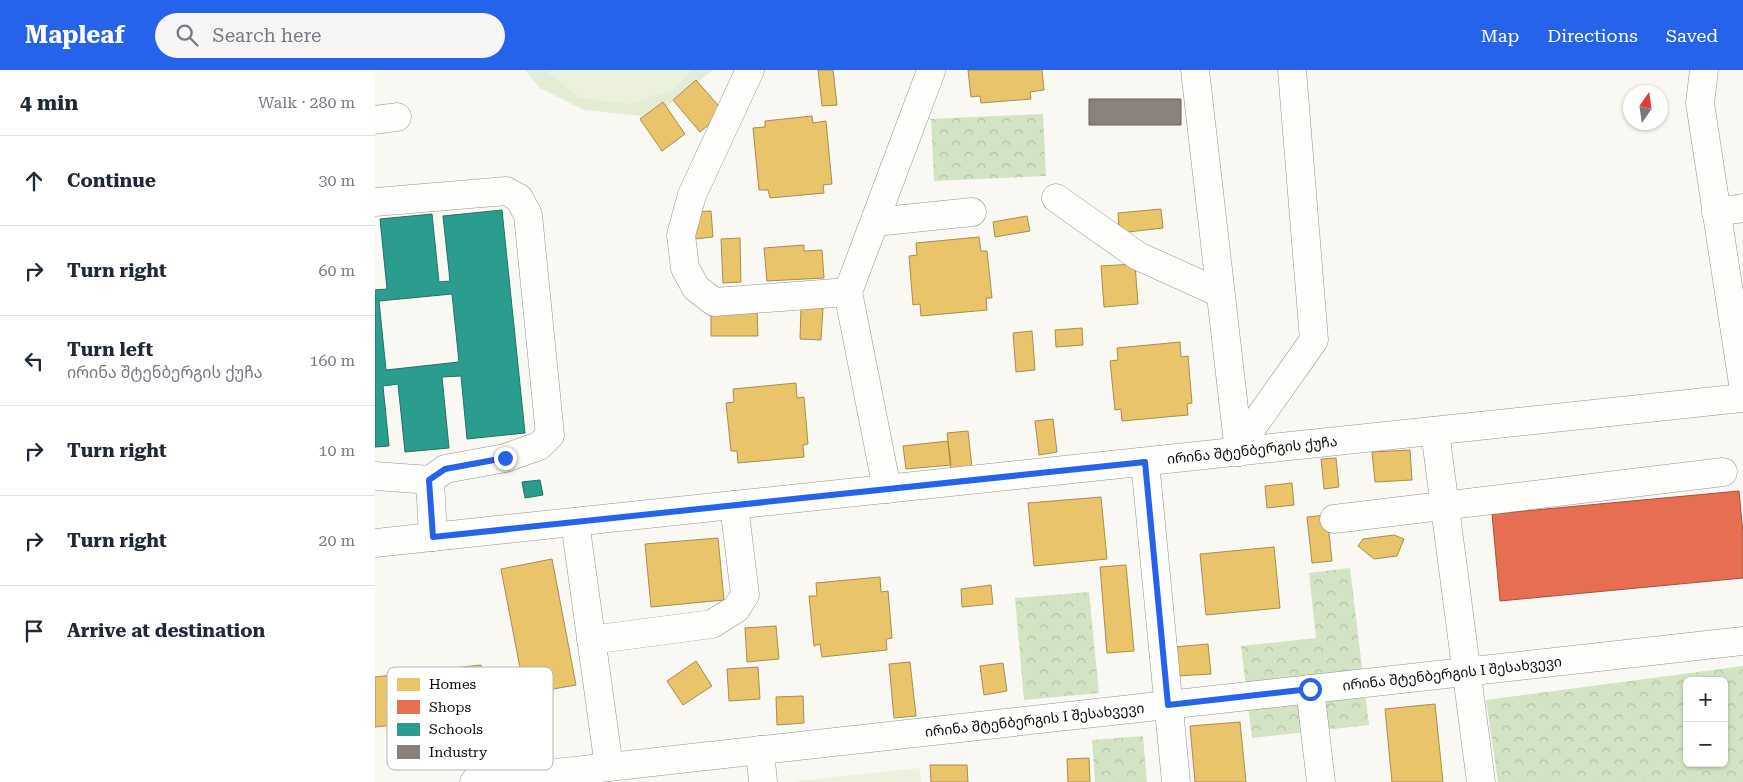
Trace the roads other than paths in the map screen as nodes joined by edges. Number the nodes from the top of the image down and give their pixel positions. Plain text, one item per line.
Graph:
1 (750, 70) edge
2 (1195, 70) edge
3 (1292, 70) edge
4 (1704, 70) edge
5 (931, 71) dead end
6 (1056, 198) dead end
7 (375, 202) edge
8 (1743, 208) edge
9 (972, 212) dead end
10 (1716, 212) junction
11 (875, 222) junction
12 (848, 292) junction
13 (1220, 293) junction
14 (1743, 384) edge
15 (1743, 398) edge
16 (1435, 431) junction
17 (1239, 452) junction
18 (1145, 462) junction
19 (1723, 472) dead end
20 (375, 476) edge
21 (429, 480) junction
22 (887, 489) junction
23 (734, 505) junction
24 (1444, 505) junction
25 (1334, 518) dead end
26 (575, 522) junction
27 (433, 537) junction
28 (375, 543) edge
29 (591, 640) junction
30 (1743, 641) edge
31 (1466, 672) junction
32 (1310, 689) junction
33 (1168, 705) junction
34 (760, 750) junction
35 (609, 767) junction
36 (474, 782) edge
37 (763, 782) edge
38 (1176, 782) edge
39 (1321, 782) edge
40 (1481, 782) edge

1 - 12 lane
2 - 13 lane
3 - 17 lane
4 - 10 lane
5 - 11 lane
6 - 13 lane
7 - 21 lane
8 - 10 lane
9 - 11 lane
10 - 14 lane
11 - 12 lane
12 - 22 lane
13 - 17 lane
15 - 16 lane, ირინა შტენბერგის ქუჩა
16 - 17 lane, ირინა შტენბერგის ქუჩა
16 - 24 lane
17 - 18 lane, ირინა შტენბერგის ქუჩა
18 - 22 lane, ირინა შტენბერგის ქუჩა
18 - 33 lane
19 - 24 lane
20 - 21 lane
21 - 27 lane
22 - 23 lane, ირინა შტენბერგის ქუჩა
23 - 26 lane, ირინა შტენბერგის ქუჩა
23 - 29 lane
24 - 25 lane
24 - 31 lane
26 - 27 lane, ირინა შტენბერგის ქუჩა
26 - 29 lane
27 - 28 lane, ირინა შტენბერგის ქუჩა
29 - 35 lane
30 - 31 lane, ირინა შტენბერგის I შესახვევი
31 - 32 lane, ირინა შტენბერგის I შესახვევი
31 - 40 lane
32 - 33 lane, ირინა შტენბერგის I შესახვევი
32 - 39 lane
33 - 34 lane, ირინა შტენბერგის I შესახვევი
33 - 38 lane
34 - 35 lane, ირინა შტენბერგის I შესახვევი
34 - 37 lane
35 - 36 lane, ირინა შტენბერგის I შესახვევი

